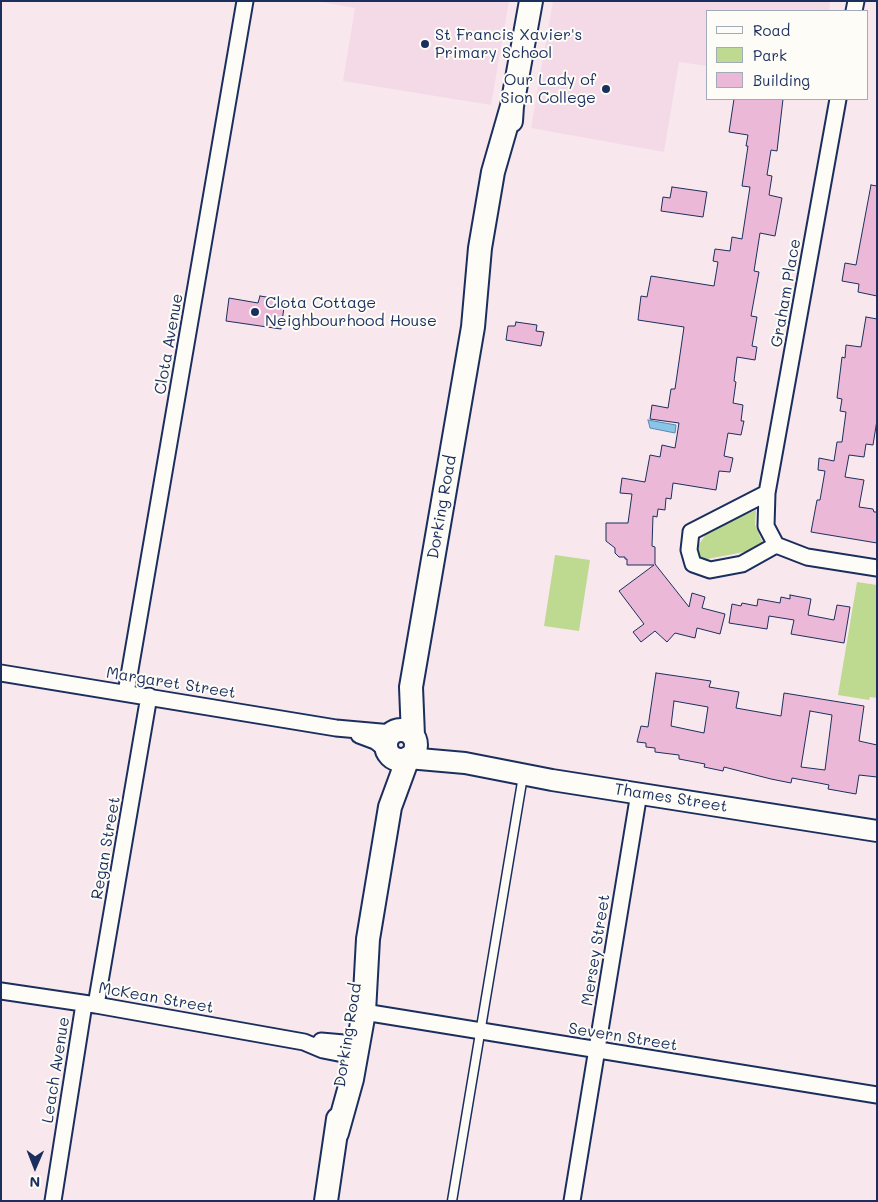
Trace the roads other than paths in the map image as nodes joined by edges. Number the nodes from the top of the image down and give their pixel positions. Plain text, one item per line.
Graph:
1 (245, 1) edge
2 (531, 1) edge
3 (838, 100) edge
4 (768, 493) junction
5 (776, 545) junction
6 (877, 568) edge
7 (1, 673) edge
8 (126, 693) junction
9 (149, 696) junction
10 (401, 745) junction
11 (523, 775) junction
12 (639, 793) junction
13 (877, 831) edge
14 (368, 939) junction
15 (1, 990) edge
16 (90, 1005) junction
17 (364, 1012) junction
18 (480, 1031) junction
19 (343, 1049) junction
20 (598, 1050) junction
21 (877, 1095) edge
22 (337, 1133) junction
23 (53, 1201) edge
24 (326, 1201) edge
25 (452, 1201) edge
26 (572, 1201) edge

1 - 8 street, Clota Avenue
2 - 10 main road, Dorking Road
3 - 4 street, Graham Place
4 - 5 street, Graham Place
4 - 5 street
5 - 6 street
7 - 8 street, Margaret Street
8 - 9 street, Margaret Street
9 - 10 street, Margaret Street
9 - 16 street, Regan Street
10 - 11 street, Thames Street
10 - 14 main road, Dorking Road
11 - 12 street, Thames Street
11 - 18 lane
12 - 13 street, Thames Street
12 - 20 street, Mersey Street
14 - 17 main road, Dorking Road
14 - 19 main road, Dorking Road
15 - 16 street, McKean Street
16 - 19 street, McKean Street
16 - 23 street, Leach Avenue
17 - 18 street, Severn Street
17 - 22 main road, Dorking Road
18 - 20 street, Severn Street
18 - 25 lane
19 - 22 main road, Dorking Road
20 - 21 street, Severn Street
20 - 26 street, Mersey Street
22 - 24 main road, Dorking Road

